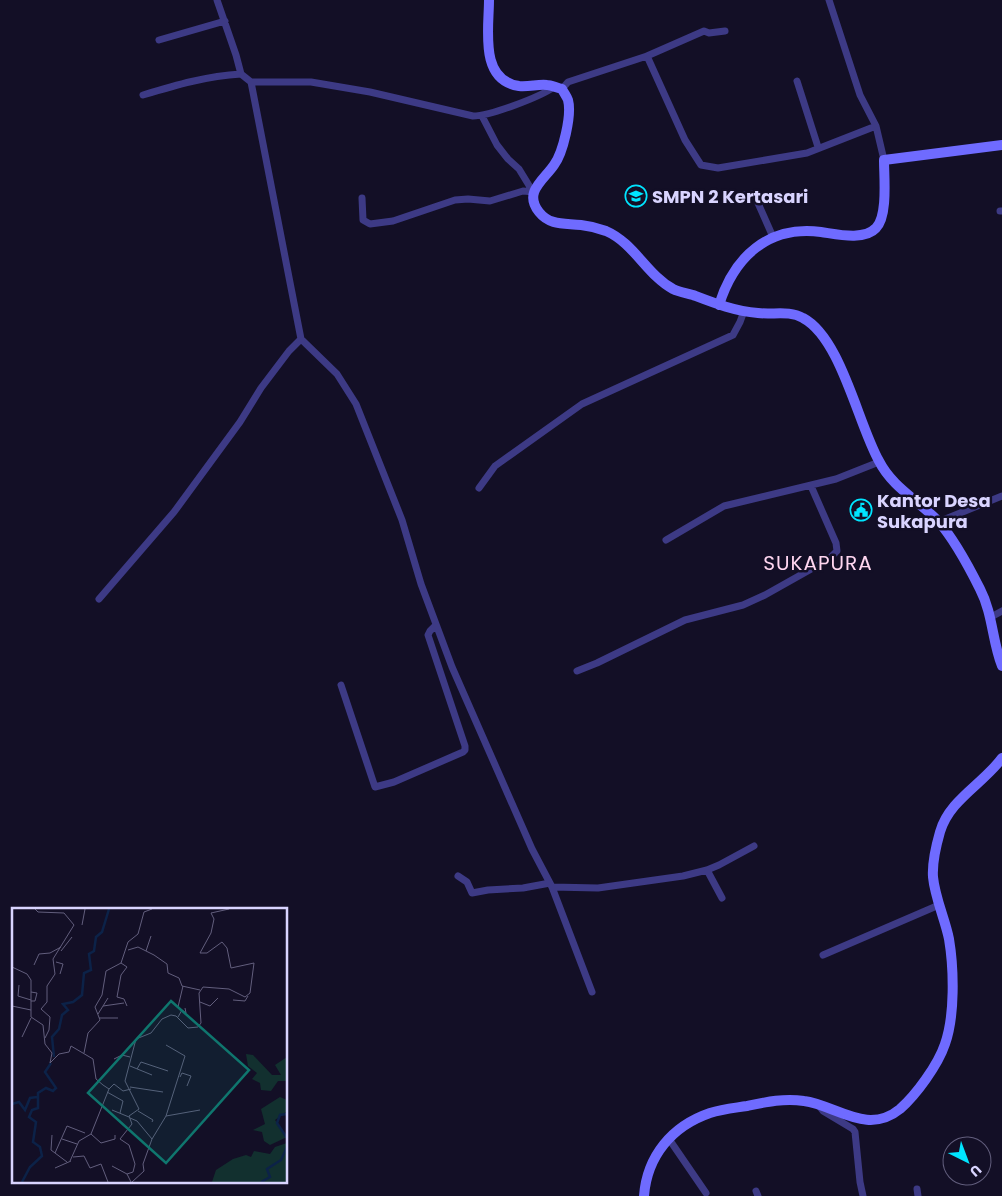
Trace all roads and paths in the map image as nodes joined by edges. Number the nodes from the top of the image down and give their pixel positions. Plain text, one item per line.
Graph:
1 (216, 0) edge
2 (489, 0) edge
3 (829, 0) edge
4 (224, 21) junction
5 (725, 31) dead end
6 (159, 40) dead end
7 (647, 56) junction
8 (241, 74) junction
9 (797, 81) dead end
10 (251, 82) junction
11 (558, 88) junction
12 (143, 95) dead end
13 (482, 116) junction
14 (876, 126) junction
15 (1002, 145) edge
16 (818, 147) junction
17 (884, 160) junction
18 (534, 191) junction
19 (728, 197) dead end
20 (362, 198) dead end
21 (773, 237) junction
22 (719, 305) junction
23 (744, 311) junction
24 (301, 339) junction
25 (879, 462) junction
26 (811, 486) junction
27 (479, 488) dead end
28 (1002, 496) edge
29 (938, 522) junction
30 (666, 540) dead end
31 (99, 599) dead end
32 (1002, 611) edge
33 (991, 617) junction
34 (436, 625) junction
35 (1002, 666) edge
36 (577, 671) dead end
37 (341, 685) dead end
38 (1002, 758) edge
39 (754, 846) dead end
40 (707, 870) junction
41 (458, 876) dead end
42 (551, 885) junction
43 (722, 898) dead end
44 (939, 905) junction
45 (823, 955) dead end
46 (592, 992) dead end
47 (819, 1105) junction
48 (669, 1139) junction
49 (706, 1194) dead end
50 (644, 1196) edge
51 (863, 1196) edge

1 - 4 street
2 - 11 main road
3 - 14 street
4 - 6 street
4 - 8 street
5 - 7 street
7 - 11 street
7 - 16 street
8 - 10 street
8 - 12 street
9 - 16 street
10 - 13 street
10 - 24 street
11 - 13 street
11 - 18 main road
13 - 18 street
14 - 16 street
14 - 17 street
15 - 17 main road
17 - 21 main road
18 - 20 street
18 - 22 main road
19 - 21 street
21 - 22 main road
22 - 23 main road
23 - 25 main road
23 - 27 street
24 - 31 street
24 - 34 street
25 - 26 street
25 - 29 main road
26 - 30 street
26 - 36 street
28 - 29 street
29 - 33 main road
32 - 33 street
33 - 35 main road
34 - 37 street
34 - 42 street
38 - 44 main road
39 - 40 street
40 - 42 street
40 - 43 street
41 - 42 street
42 - 46 street
44 - 45 street
44 - 47 main road
47 - 48 main road
47 - 51 street
48 - 49 street
48 - 50 main road

